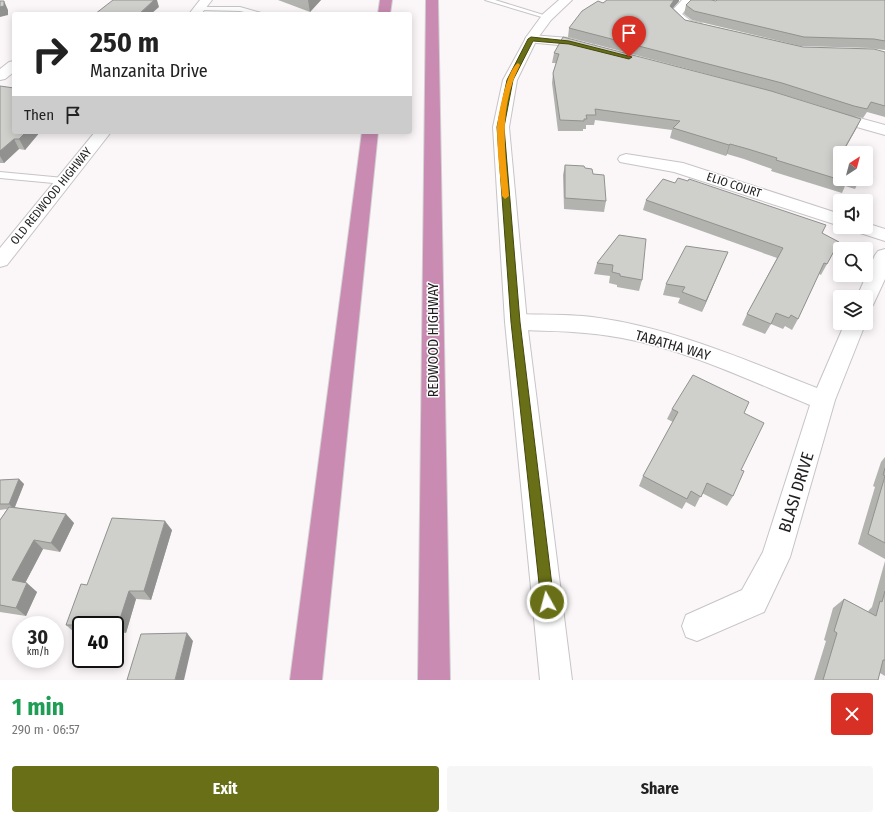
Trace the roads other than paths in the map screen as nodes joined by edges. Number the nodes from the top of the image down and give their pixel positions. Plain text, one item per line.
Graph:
1 (386, 0) edge
2 (432, 0) edge
3 (488, 0) edge
4 (566, 0) edge
5 (688, 0) edge
6 (200, 7) edge
7 (253, 12) edge
8 (384, 12) edge
9 (547, 17) junction
10 (710, 29) edge
11 (531, 39) junction
12 (600, 50) edge
13 (12, 67) edge
14 (0, 77) edge
15 (12, 79) edge
16 (815, 110) edge
17 (885, 130) edge
18 (101, 134) edge
19 (370, 134) edge
20 (626, 160) dead end
21 (0, 175) edge
22 (64, 181) junction
23 (833, 218) edge
24 (873, 231) edge
25 (885, 235) edge
26 (885, 255) edge
27 (0, 261) edge
28 (870, 290) edge
29 (516, 322) junction
30 (853, 330) edge
31 (823, 400) junction
32 (697, 626) dead end
33 (306, 680) edge
34 (434, 680) edge
35 (556, 680) edge

1 - 8 highway
2 - 34 highway, REDWOOD HIGHWAY
3 - 9 lane
4 - 9 street
5 - 10 street
6 - 7 lane
9 - 11 street
11 - 12 street
11 - 29 street
13 - 14 street
14 - 15 street
16 - 17 street
18 - 22 street, OLD REDWOOD HIGHWAY
19 - 33 highway
20 - 23 street, ELIO COURT
21 - 22 lane
22 - 27 street, OLD REDWOOD HIGHWAY
24 - 25 street
26 - 28 street
29 - 31 street, TABATHA WAY
29 - 35 street
30 - 31 street, BLASI DRIVE
31 - 32 street, BLASI DRIVE

